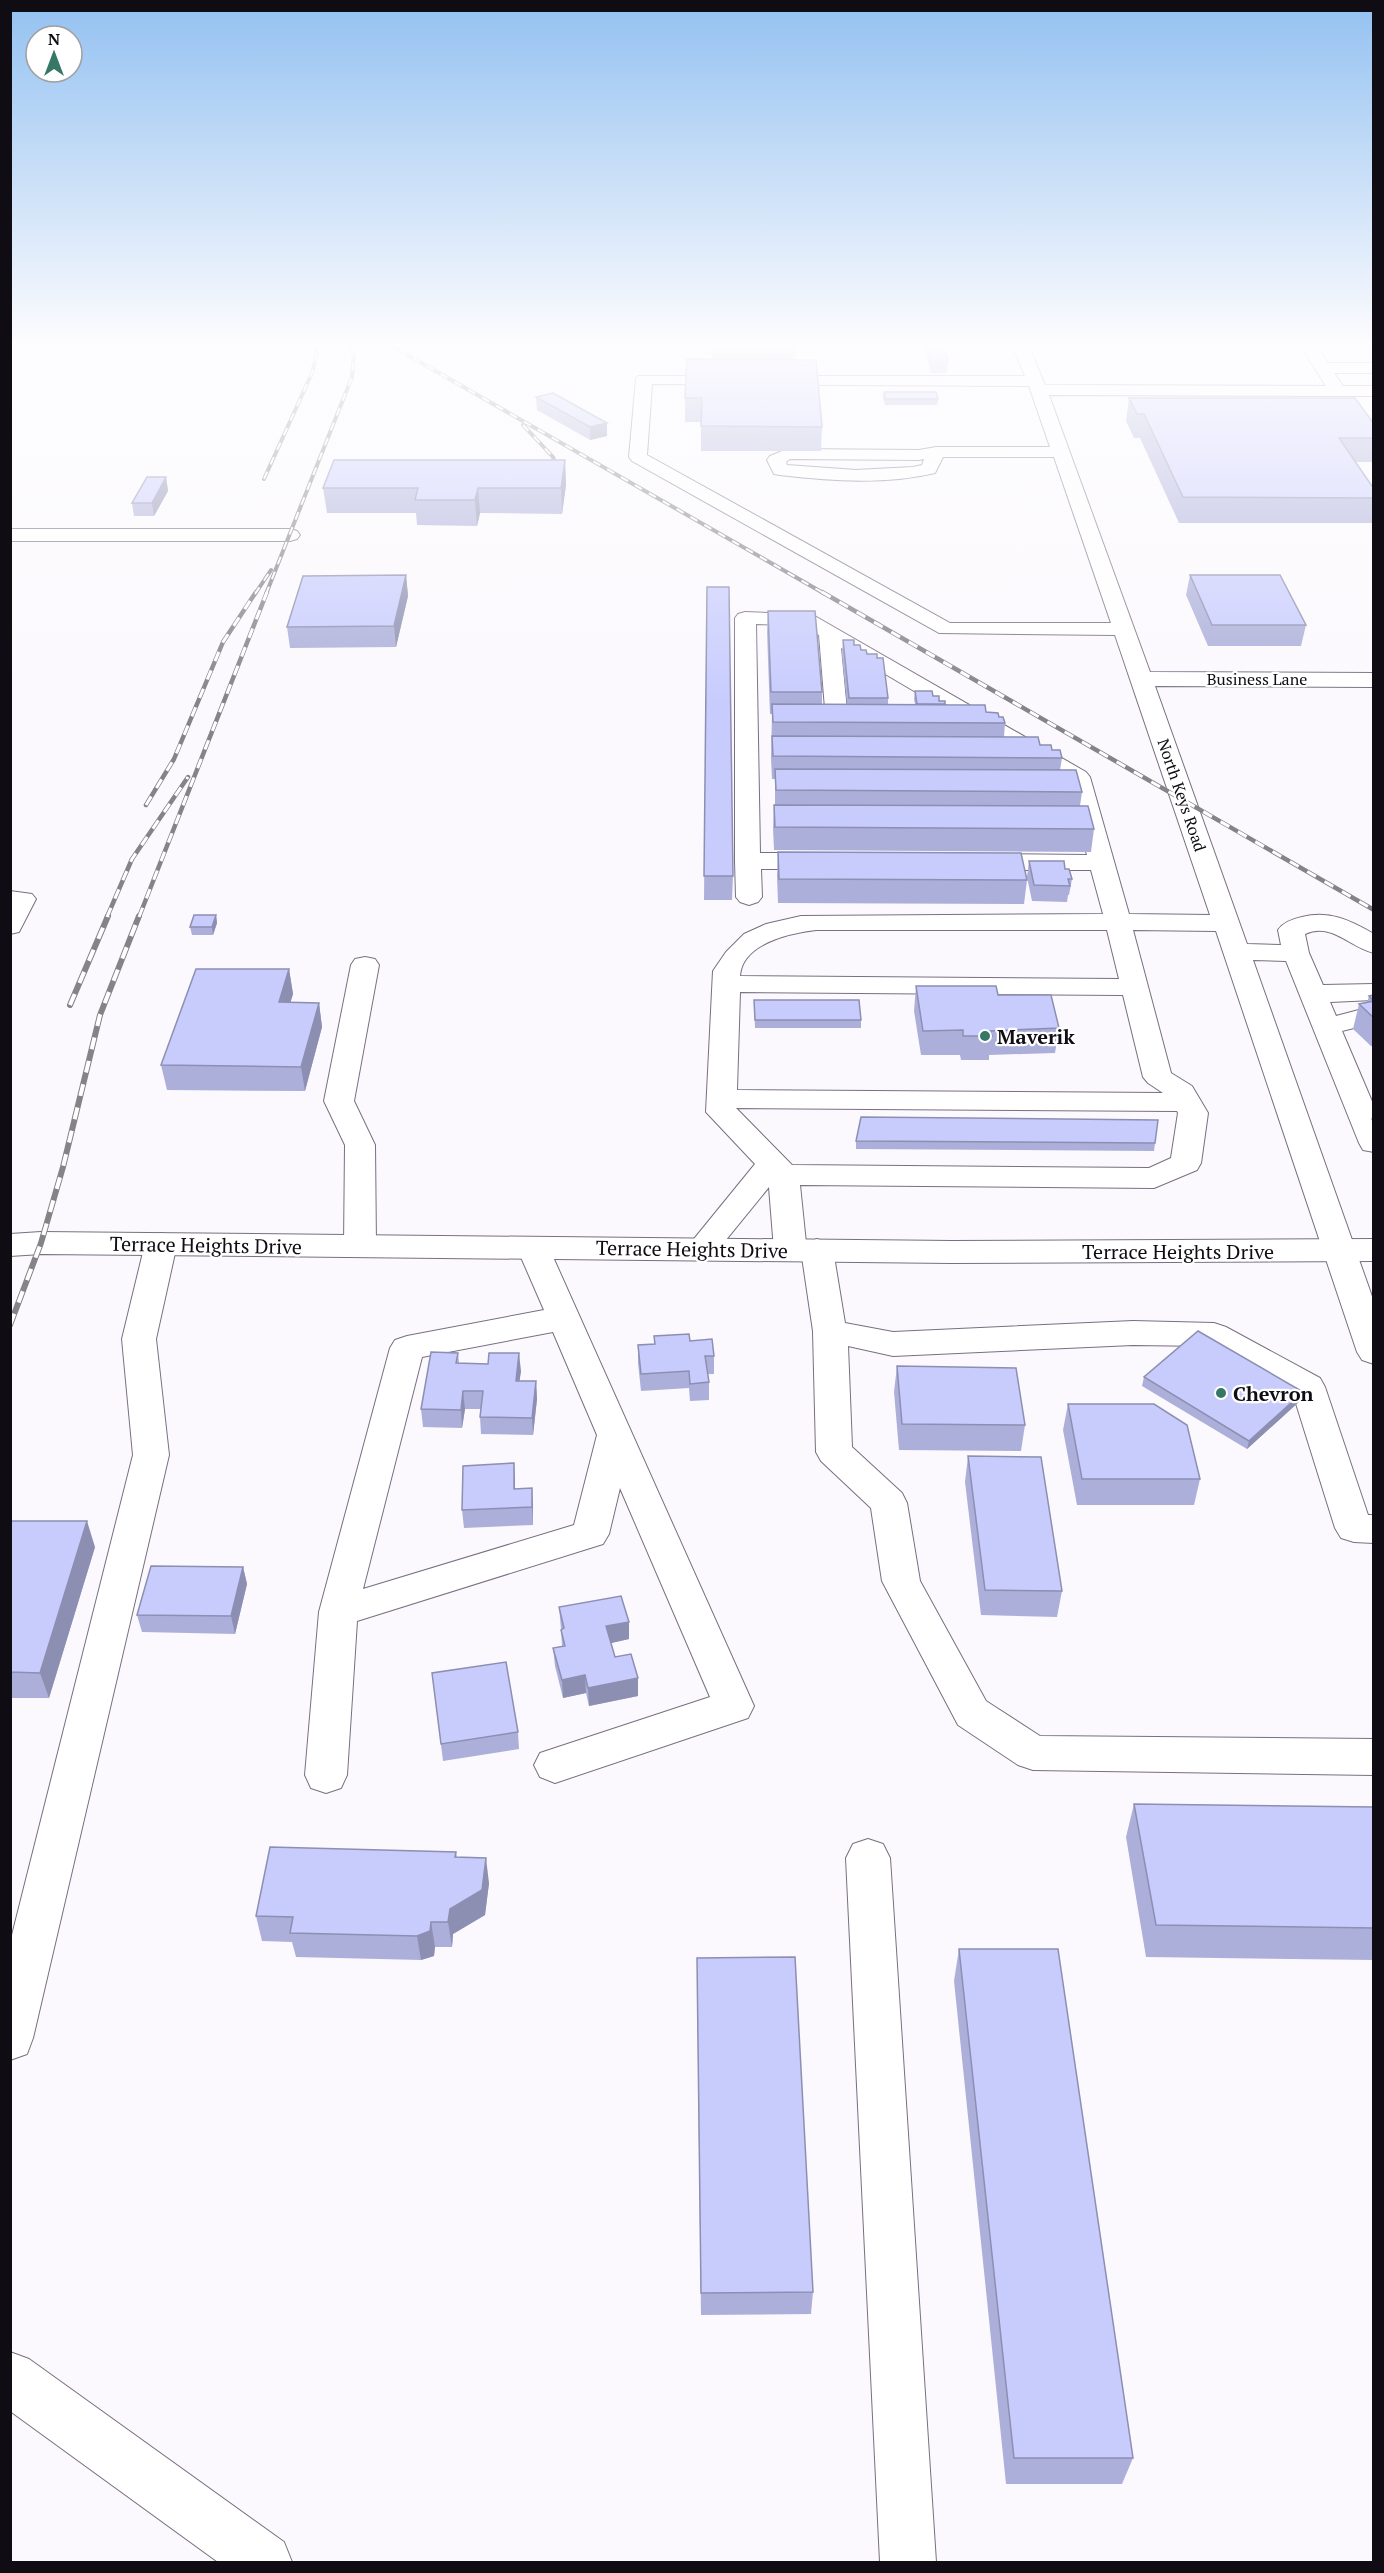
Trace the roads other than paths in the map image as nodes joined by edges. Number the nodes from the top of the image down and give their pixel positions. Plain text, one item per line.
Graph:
1 (647, 462) edge
2 (777, 462) edge
3 (932, 462) edge
4 (1064, 462) edge
5 (10, 535) edge
6 (290, 535) dead end
7 (1124, 629) junction
8 (829, 632) junction
9 (898, 673) junction
10 (1141, 679) junction
11 (1374, 680) edge
12 (902, 702) edge
13 (859, 721) edge
14 (939, 721) edge
15 (985, 722) junction
16 (991, 753) edge
17 (1037, 753) junction
18 (747, 786) junction
19 (771, 786) dead end
20 (1058, 788) edge
21 (1081, 788) junction
22 (748, 861) junction
23 (843, 861) edge
24 (960, 862) edge
25 (1101, 863) junction
26 (749, 897) dead end
27 (10, 899) edge
28 (1118, 922) junction
29 (1226, 923) junction
30 (10, 926) edge
31 (1374, 945) edge
32 (1236, 952) junction
33 (1296, 953) junction
34 (366, 965) dead end
35 (726, 984) junction
36 (1134, 987) junction
37 (1374, 992) edge
38 (1313, 994) junction
39 (1374, 1014) edge
40 (1326, 1027) junction
41 (721, 1100) junction
42 (1187, 1102) junction
43 (1374, 1143) edge
44 (778, 1170) junction
45 (161, 1244) junction
46 (10, 1245) edge
47 (360, 1246) junction
48 (533, 1248) junction
49 (702, 1250) junction
50 (804, 1250) junction
51 (1338, 1250) junction
52 (1374, 1250) edge
53 (564, 1318) junction
54 (830, 1331) junction
55 (1374, 1352) edge
56 (615, 1436) junction
57 (1374, 1529) edge
58 (338, 1611) junction
59 (1374, 1757) edge
60 (555, 1765) dead end
61 (326, 1775) dead end
62 (868, 1858) dead end
63 (10, 2038) edge
64 (10, 2378) edge
65 (264, 2562) edge
66 (908, 2562) edge

1 - 7 street
2 - 3 street
4 - 7 street, North Keys Road
5 - 6 street
7 - 10 street, North Keys Road
8 - 9 street
8 - 13 street
8 - 18 street
9 - 12 street
9 - 15 street
10 - 11 street, Business Lane
10 - 29 street, North Keys Road
14 - 15 street
15 - 17 street
16 - 17 street
17 - 21 street
18 - 19 street
18 - 22 street
20 - 21 street
21 - 25 street
22 - 23 street
22 - 26 street
24 - 25 street
25 - 28 street
27 - 30 street
28 - 29 street
28 - 35 street
28 - 36 street
29 - 32 street, North Keys Road
31 - 33 street
32 - 33 street
32 - 51 street, North Keys Road
33 - 38 street
34 - 47 street
35 - 36 street
35 - 41 street
36 - 42 street
37 - 38 street
38 - 40 street
39 - 40 street
40 - 43 street
41 - 42 street
41 - 44 street
42 - 44 street
44 - 49 street
44 - 50 street
45 - 46 street, Terrace Heights Drive
45 - 47 street, Terrace Heights Drive
45 - 63 street
47 - 48 street, Terrace Heights Drive
48 - 49 street, Terrace Heights Drive
48 - 53 street
49 - 50 street, Terrace Heights Drive
50 - 51 street, Terrace Heights Drive
50 - 54 street
51 - 52 street, Terrace Heights Drive
51 - 55 street, North Keys Road
53 - 56 street
53 - 58 street
54 - 57 street
54 - 59 street
56 - 58 street
56 - 60 street
58 - 61 street
62 - 66 street
64 - 65 street

